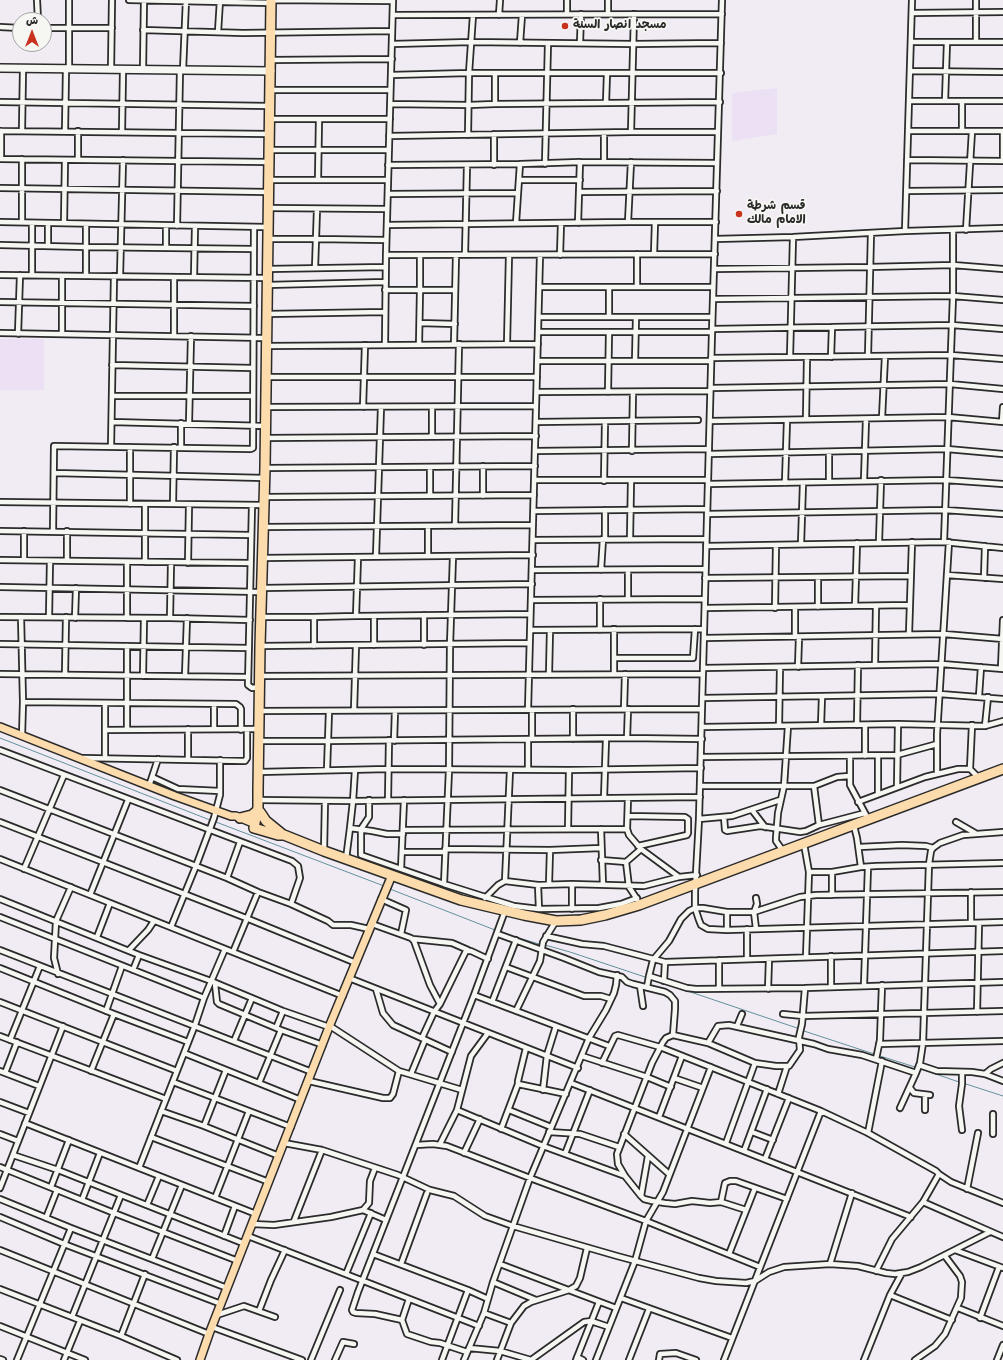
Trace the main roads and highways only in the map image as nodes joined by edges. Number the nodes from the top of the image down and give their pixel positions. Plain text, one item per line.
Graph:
1 (271, 1) edge
2 (0, 727) edge
3 (1003, 770) edge
4 (258, 807) junction
5 (231, 816) junction
6 (240, 818) junction
7 (257, 827) junction
8 (283, 835) junction
9 (390, 879) junction
10 (200, 1360) edge

1 - 4 highway
2 - 5 main road
3 - 9 highway
4 - 6 highway
4 - 7 highway
4 - 8 highway
5 - 6 main road
5 - 7 main road
6 - 7 main road
7 - 8 highway
8 - 9 highway
9 - 10 main road

